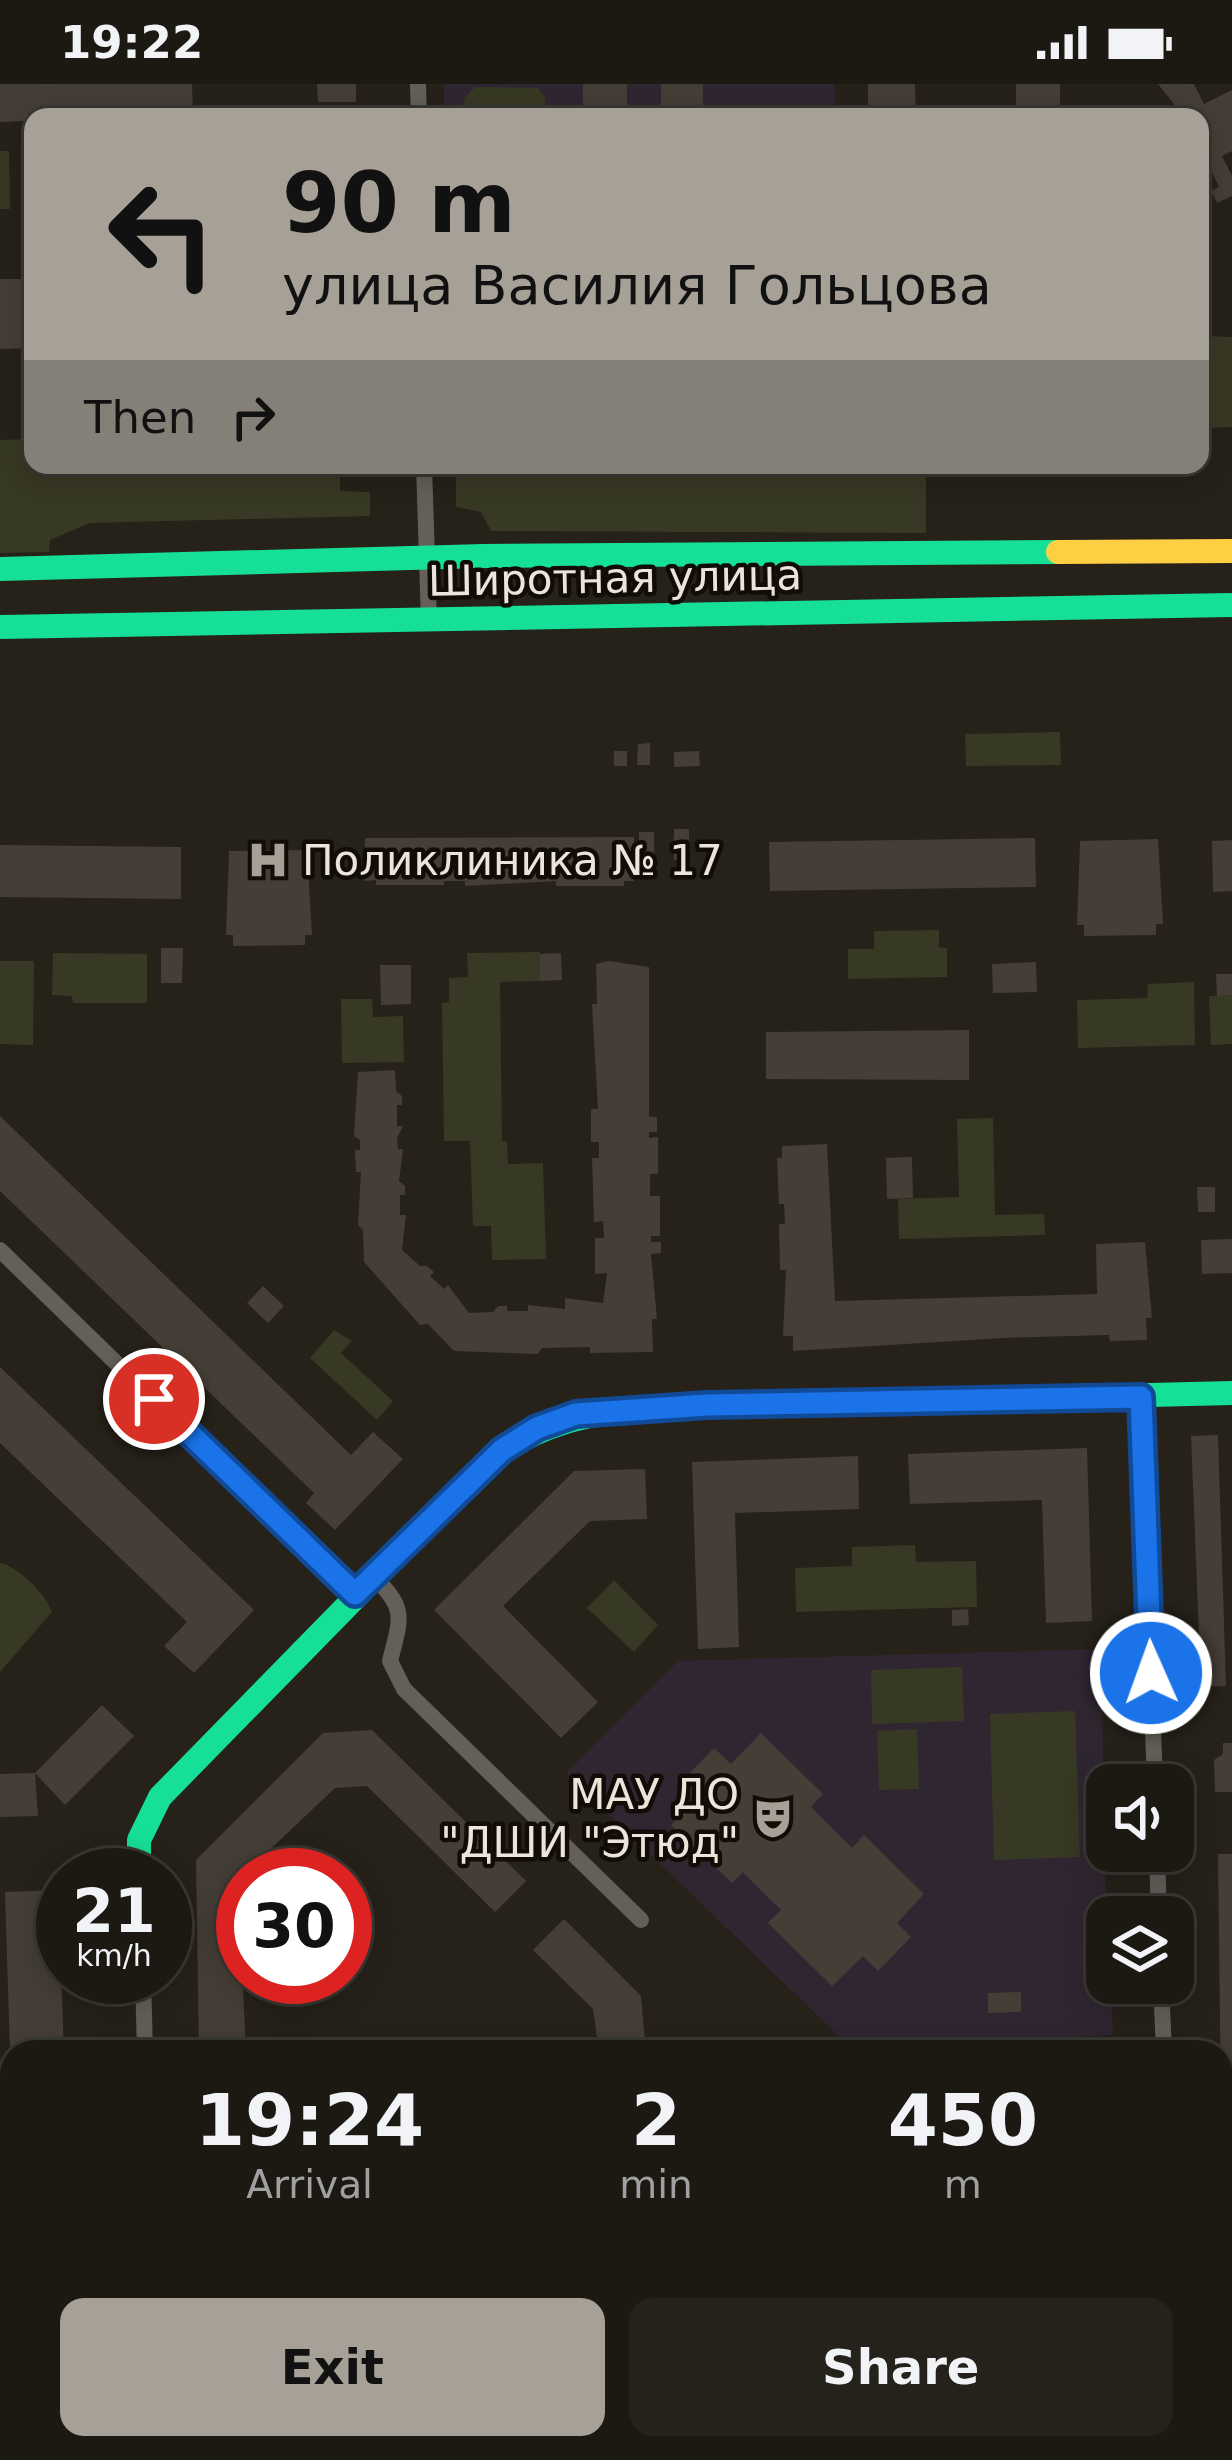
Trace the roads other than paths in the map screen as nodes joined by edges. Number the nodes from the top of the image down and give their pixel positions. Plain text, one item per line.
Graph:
1 (424, 474) edge
2 (1232, 551) edge
3 (427, 558) junction
4 (0, 569) edge
5 (1232, 605) edge
6 (429, 622) junction
7 (0, 627) edge
8 (0, 1250) edge
9 (1232, 1393) edge
10 (1141, 1397) junction
11 (364, 1585) junction
12 (1154, 1764) edge
13 (141, 1848) edge
14 (641, 1920) dead end
15 (143, 2004) edge
16 (1163, 2004) edge
17 (145, 2040) edge
18 (1164, 2040) edge

1 - 3 street
2 - 3 main road, Широтная улица
3 - 4 main road, Широтная улица
3 - 6 street
5 - 6 main road, Широтная улица
6 - 7 main road, Широтная улица
8 - 11 street
9 - 10 main road
10 - 11 main road
10 - 12 street
11 - 13 main road
11 - 14 street
15 - 17 street
16 - 18 street

